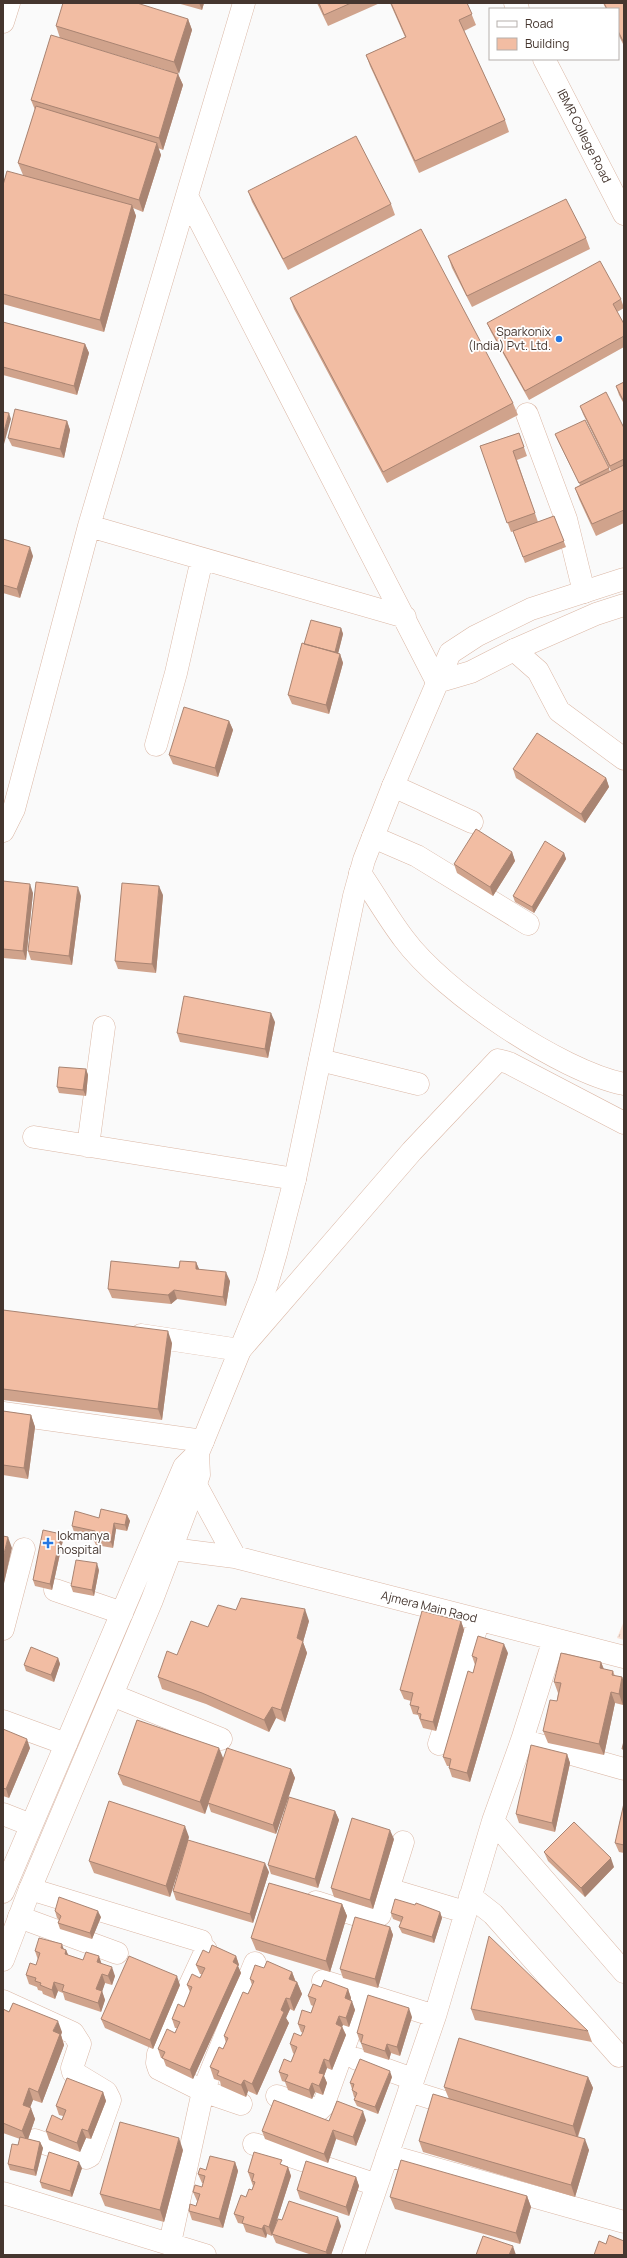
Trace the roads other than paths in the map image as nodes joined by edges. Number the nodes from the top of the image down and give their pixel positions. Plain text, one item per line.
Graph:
1 (8, 3) edge
2 (244, 3) edge
3 (3, 22) edge
4 (545, 60) edge
5 (187, 196) junction
6 (624, 214) edge
7 (527, 414) dead end
8 (89, 526) junction
9 (202, 559) junction
10 (624, 579) edge
11 (584, 592) junction
12 (624, 605) edge
13 (405, 617) junction
14 (514, 650) junction
15 (437, 682) junction
16 (156, 745) dead end
17 (624, 759) edge
18 (392, 786) junction
19 (472, 822) dead end
20 (3, 831) edge
21 (373, 837) junction
22 (360, 873) junction
23 (528, 924) dead end
24 (104, 1027) dead end
25 (320, 1060) junction
26 (418, 1084) dead end
27 (624, 1084) edge
28 (624, 1123) edge
29 (34, 1137) dead end
30 (88, 1146) junction
31 (296, 1179) junction
32 (122, 1332) edge
33 (240, 1350) junction
34 (3, 1413) edge
35 (201, 1447) junction
36 (187, 1482) junction
37 (162, 1546) junction
38 (24, 1549) dead end
39 (235, 1557) junction
40 (55, 1590) dead end
41 (122, 1613) junction
42 (479, 1620) junction
43 (3, 1629) edge
44 (554, 1639) junction
45 (624, 1657) edge
46 (112, 1695) junction
47 (3, 1720) edge
48 (221, 1739) dead end
49 (522, 1740) junction
50 (66, 1744) junction
51 (439, 1744) dead end
52 (624, 1769) edge
53 (3, 1814) edge
54 (493, 1821) junction
55 (31, 1825) junction
56 (403, 1842) dead end
57 (30, 1888) junction
58 (388, 1889) junction
59 (3, 1892) edge
60 (297, 1896) edge
61 (468, 1904) junction
62 (19, 1917) junction
63 (117, 1953) dead end
64 (3, 1960) edge
65 (255, 1963) dead end
66 (624, 1972) edge
67 (323, 1981) edge
68 (363, 1995) junction
69 (3, 2001) edge
70 (435, 2016) junction
71 (619, 2056) dead end
72 (357, 2059) dead end
73 (411, 2085) junction
74 (203, 2091) junction
75 (276, 2096) dead end
76 (241, 2104) dead end
77 (476, 2112) edge
78 (35, 2140) edge
79 (254, 2144) dead end
80 (387, 2155) junction
81 (377, 2185) junction
82 (3, 2193) edge
83 (624, 2222) edge
84 (170, 2243) junction
85 (205, 2255) edge
86 (353, 2255) edge

1 - 3 street
2 - 5 street
4 - 6 street, IBMR College Road
5 - 8 street
5 - 13 street
7 - 11 street
8 - 9 street
8 - 20 street
9 - 13 street
9 - 16 street
10 - 11 street
11 - 15 street
12 - 14 street
13 - 15 street
14 - 15 street
14 - 17 street
15 - 18 street
18 - 19 street
18 - 21 street
21 - 22 street
21 - 23 street
22 - 25 street
22 - 27 street
24 - 30 street
25 - 26 street
25 - 31 street
28 - 33 street
29 - 30 street
30 - 31 street
31 - 33 street
32 - 33 street
33 - 35 street
34 - 35 street
35 - 36 street
36 - 37 street
36 - 39 street
37 - 39 street, Ajmera Main Raod
37 - 41 street
37 - 46 street
38 - 43 street
39 - 42 street, Ajmera Main Raod
40 - 41 street
41 - 50 street
42 - 44 street, Ajmera Main Raod
42 - 51 street
44 - 45 street, Ajmera Main Raod
44 - 49 street
46 - 48 street
46 - 57 street
47 - 50 street
49 - 52 street
49 - 54 street
50 - 55 street
53 - 55 street
54 - 61 street
54 - 66 street
55 - 59 street
56 - 58 street
57 - 62 street
57 - 74 street
58 - 60 street
58 - 61 street
61 - 70 street
61 - 71 street
62 - 63 street
62 - 64 street
65 - 74 street
67 - 68 street
68 - 70 street
68 - 75 street
69 - 78 street
70 - 73 street
72 - 73 street
73 - 77 street
73 - 80 street
74 - 76 street
74 - 84 street
79 - 81 street
80 - 81 street
80 - 83 street
81 - 86 street
82 - 84 street
84 - 85 street

